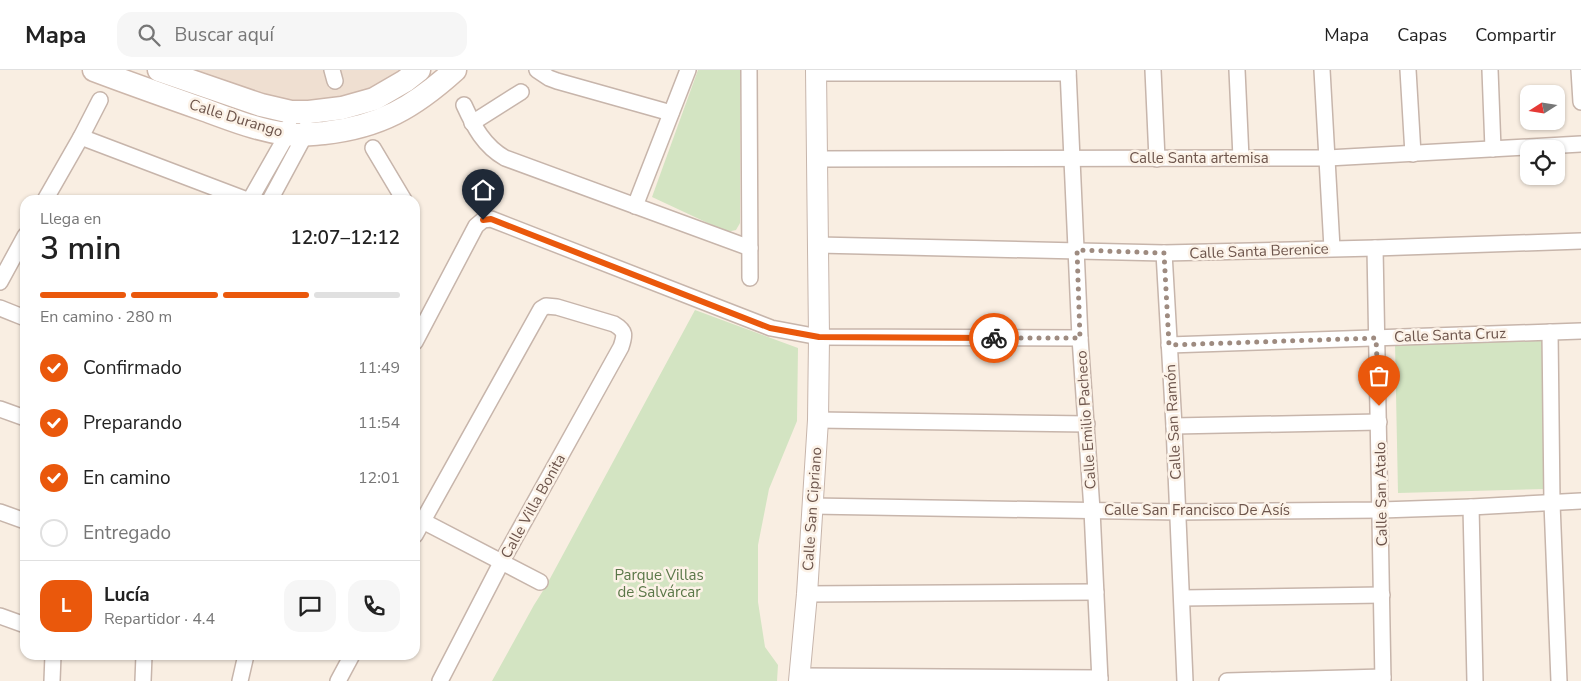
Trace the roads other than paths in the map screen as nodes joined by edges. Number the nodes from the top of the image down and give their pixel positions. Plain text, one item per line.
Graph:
1 (94, 70) edge
2 (159, 70) edge
3 (419, 70) edge
4 (455, 70) edge
5 (538, 70) edge
6 (688, 70) edge
7 (749, 70) edge
8 (1153, 70) edge
9 (1237, 70) edge
10 (1322, 70) edge
11 (1408, 70) edge
12 (1490, 70) edge
13 (1579, 70) edge
14 (816, 71) edge
15 (1068, 72) edge
16 (566, 77) edge
17 (521, 92) dead end
18 (100, 100) dead end
19 (1581, 102) edge
20 (464, 105) dead end
21 (300, 112) junction
22 (671, 113) junction
23 (472, 123) junction
24 (296, 135) junction
25 (81, 137) junction
26 (1581, 144) edge
27 (372, 148) dead end
28 (1493, 149) junction
29 (1413, 154) junction
30 (1072, 158) junction
31 (1241, 158) junction
32 (1328, 158) junction
33 (817, 159) junction
34 (1157, 159) junction
35 (48, 195) edge
36 (235, 195) edge
37 (252, 195) edge
38 (272, 195) edge
39 (401, 195) edge
40 (635, 206) junction
41 (1581, 240) edge
42 (20, 245) edge
43 (818, 245) junction
44 (750, 248) junction
45 (1332, 248) junction
46 (1375, 248) junction
47 (1077, 250) junction
48 (1164, 253) junction
49 (750, 278) dead end
50 (0, 282) edge
51 (0, 308) edge
52 (20, 316) edge
53 (1581, 331) edge
54 (420, 332) edge
55 (1550, 332) junction
56 (819, 337) junction
57 (1080, 338) junction
58 (1376, 338) junction
59 (1169, 345) junction
60 (0, 409) edge
61 (20, 416) edge
62 (818, 420) junction
63 (1379, 422) junction
64 (1087, 424) junction
65 (1174, 426) junction
66 (1581, 501) edge
67 (1552, 503) junction
68 (812, 506) junction
69 (1471, 507) junction
70 (1092, 510) junction
71 (1381, 510) junction
72 (0, 512) edge
73 (1178, 512) junction
74 (20, 519) edge
75 (420, 519) edge
76 (420, 525) edge
77 (502, 563) junction
78 (540, 582) dead end
79 (1096, 592) junction
80 (807, 594) junction
81 (1382, 595) junction
82 (1182, 598) junction
83 (0, 616) edge
84 (20, 623) edge
85 (53, 660) edge
86 (144, 660) edge
87 (245, 660) edge
88 (349, 660) edge
89 (800, 679) edge
90 (1100, 679) edge
91 (1383, 679) edge
92 (52, 681) edge
93 (142, 681) edge
94 (240, 681) edge
95 (338, 681) edge
96 (440, 681) edge
97 (1185, 681) edge
98 (1227, 681) edge
99 (1475, 681) edge
100 (1559, 681) edge

1 - 24 main road, Calle Durango
2 - 21 main road, Calle Durango
3 - 21 main road, Calle Durango
4 - 24 main road, Calle Durango
5 - 16 street
6 - 22 street
7 - 44 street
8 - 34 street
9 - 31 street
10 - 32 street
11 - 29 street
12 - 28 street
13 - 19 street
14 - 15 street
14 - 33 street, Calle San Cipriano
15 - 30 street, Calle Emilio Pacheco
16 - 22 street
17 - 23 street
18 - 25 street
20 - 23 street
21 - 24 street
22 - 40 street
23 - 40 street
24 - 37 street
24 - 38 street
25 - 35 street
25 - 36 street
26 - 28 street, Calle Santa artemisa
27 - 39 street
28 - 29 street, Calle Santa artemisa
29 - 32 street, Calle Santa artemisa
30 - 33 street, Calle Santa artemisa
30 - 34 street, Calle Santa artemisa
30 - 47 street, Calle Emilio Pacheco
31 - 32 street, Calle Santa artemisa
31 - 34 street, Calle Santa artemisa
32 - 45 street
33 - 43 street, Calle San Cipriano
40 - 44 street
41 - 46 street, Calle Santa Berenice
42 - 50 street
43 - 47 street, Calle Santa Berenice
43 - 56 street, Calle San Cipriano
44 - 49 street
45 - 46 street, Calle Santa Berenice
45 - 48 street, Calle Santa Berenice
46 - 58 street, Calle San Atalo
47 - 48 street, Calle Santa Berenice
47 - 57 street, Calle Emilio Pacheco
48 - 59 street, Calle San Ramón
51 - 52 street
53 - 55 street, Calle Santa Cruz
54 - 56 street
55 - 58 street, Calle Santa Cruz
55 - 67 street
56 - 57 street
56 - 62 street, Calle San Cipriano
57 - 64 street, Calle Emilio Pacheco
58 - 59 street, Calle Santa Cruz
58 - 63 street, Calle San Atalo
59 - 65 street, Calle San Ramón
60 - 61 street
62 - 64 street
62 - 68 street, Calle San Cipriano
63 - 65 street
63 - 71 street, Calle San Atalo
64 - 70 street, Calle Emilio Pacheco
65 - 73 street, Calle San Ramón
66 - 67 street, Calle San Francisco De Asís
67 - 69 street, Calle San Francisco De Asís
67 - 100 street
68 - 70 street, Calle San Francisco De Asís
68 - 80 street, Calle San Cipriano
69 - 71 street, Calle San Francisco De Asís
69 - 99 street
70 - 73 street, Calle San Francisco De Asís
70 - 79 street, Calle Emilio Pacheco
71 - 73 street, Calle San Francisco De Asís
71 - 81 street, Calle San Atalo
72 - 74 street
73 - 82 street, Calle San Ramón
75 - 77 street, Calle Villa Bonita
76 - 77 street
77 - 78 street
77 - 96 street, Calle Villa Bonita
79 - 80 street
79 - 90 street, Calle Emilio Pacheco
80 - 89 street, Calle San Cipriano
81 - 82 street
81 - 91 street, Calle San Atalo
82 - 97 street, Calle San Ramón
83 - 84 street
85 - 92 street
86 - 93 street
87 - 94 street
88 - 95 street
89 - 90 street
91 - 98 street

